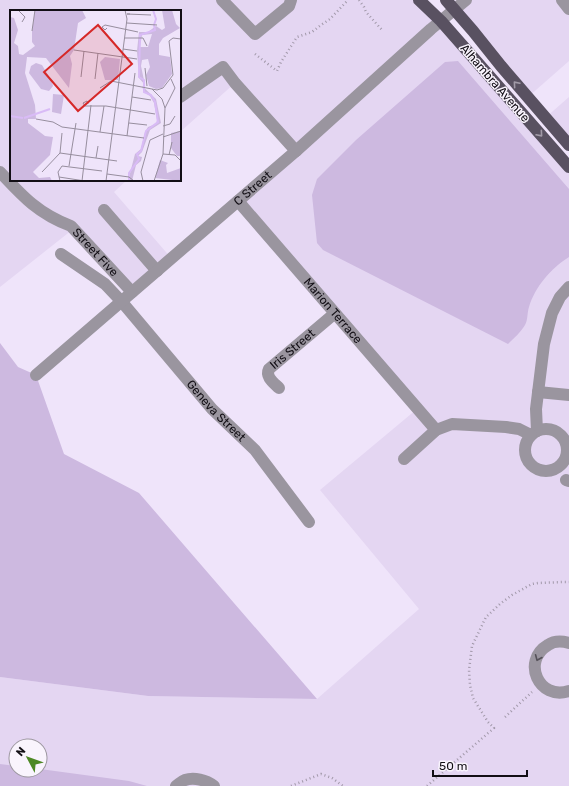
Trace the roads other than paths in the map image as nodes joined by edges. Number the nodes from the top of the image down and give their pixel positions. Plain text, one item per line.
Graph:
1 (222, 0) edge
2 (291, 0) edge
3 (419, 0) edge
4 (446, 0) edge
5 (466, 0) edge
6 (562, 0) edge
7 (569, 9) edge
8 (454, 10) junction
9 (441, 21) junction
10 (181, 96) edge
11 (569, 145) edge
12 (296, 151) junction
13 (569, 167) edge
14 (0, 172) edge
15 (238, 201) junction
16 (104, 210) dead end
17 (61, 254) dead end
18 (157, 272) junction
19 (569, 287) edge
20 (132, 292) junction
21 (122, 302) junction
22 (334, 314) junction
23 (36, 375) dead end
24 (279, 388) dead end
25 (538, 392) junction
26 (569, 395) edge
27 (432, 425) junction
28 (534, 433) junction
29 (567, 441) edge
30 (404, 459) dead end
31 (309, 522) dead end
32 (569, 643) edge
33 (569, 691) edge
34 (176, 786) edge
35 (214, 786) edge

1 - 2 street
3 - 9 main road, Alhambra Avenue
4 - 8 main road, Alhambra Avenue
5 - 8 street, C Street
6 - 7 street
8 - 9 street, C Street
11 -> 8 main road, Alhambra Avenue
9 - 12 street, C Street
9 -> 13 main road, Alhambra Avenue
10 - 12 street
12 - 15 street, C Street
14 - 20 street, Street Five
15 - 18 street, C Street
15 - 22 street, Marion Terrace
16 - 18 street
17 - 21 street, Geneva Street
18 - 20 street, C Street
19 - 25 street
20 - 21 street, C Street
21 - 23 street, C Street
21 - 31 street, Geneva Street
22 - 24 street, Iris Street
22 - 27 street, Marion Terrace
25 - 26 street
25 - 28 street
27 - 28 street
27 - 30 street
28 - 29 street
28 - 29 street
32 -> 33 street
34 - 35 street

